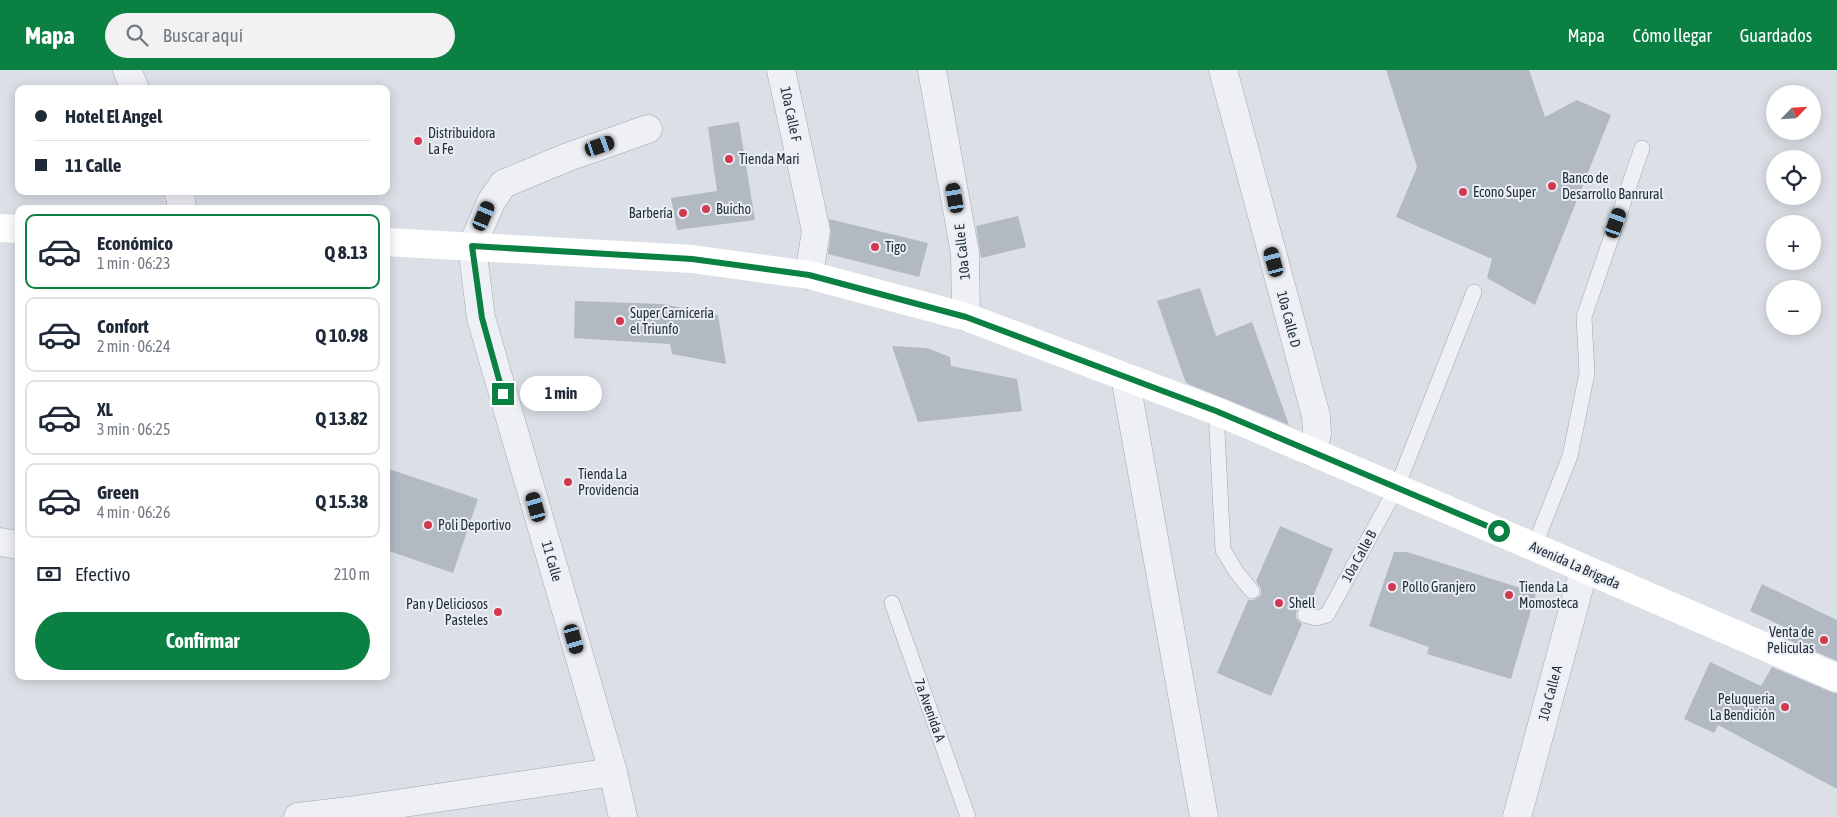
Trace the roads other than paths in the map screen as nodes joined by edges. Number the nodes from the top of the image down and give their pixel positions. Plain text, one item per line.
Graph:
1 (127, 70) edge
2 (780, 70) edge
3 (932, 70) edge
4 (1222, 70) edge
5 (133, 85) edge
6 (648, 129) dead end
7 (1642, 148) dead end
8 (0, 228) edge
9 (15, 229) edge
10 (390, 242) edge
11 (472, 246) junction
12 (809, 275) junction
13 (1474, 292) dead end
14 (966, 317) junction
15 (1125, 377) junction
16 (1216, 411) junction
17 (1312, 452) junction
18 (1396, 487) junction
19 (0, 542) edge
20 (15, 544) edge
21 (1534, 547) junction
22 (1584, 569) junction
23 (1252, 591) dead end
24 (892, 603) dead end
25 (1310, 617) dead end
26 (1837, 678) edge
27 (612, 772) junction
28 (350, 814) edge
29 (298, 817) edge
30 (623, 817) edge
31 (968, 817) edge
32 (1204, 817) edge
33 (1517, 817) edge

1 - 5 street
2 - 12 street, 10a Calle F
3 - 14 street, 10a Calle E
4 - 17 street, 10a Calle D
6 - 11 street
7 - 21 lane
8 - 9 main road
10 - 11 main road, Avenida La Brigada
11 - 12 main road, Avenida La Brigada
11 - 27 street, 11 Calle
12 - 14 main road, Avenida La Brigada
13 - 18 lane, 10a Calle B
14 - 15 main road, Avenida La Brigada
15 - 16 main road, Avenida La Brigada
15 - 32 street
16 - 17 main road, Avenida La Brigada
16 - 23 lane
17 - 18 main road, Avenida La Brigada
18 - 21 main road, Avenida La Brigada
18 - 25 lane, 10a Calle B
19 - 20 street
21 - 22 main road, Avenida La Brigada
22 - 26 main road, Avenida La Brigada
22 - 33 street, 10a Calle A
24 - 31 lane, 7a Avenida A
27 - 28 street
27 - 30 street, 11 Calle
28 - 29 street

